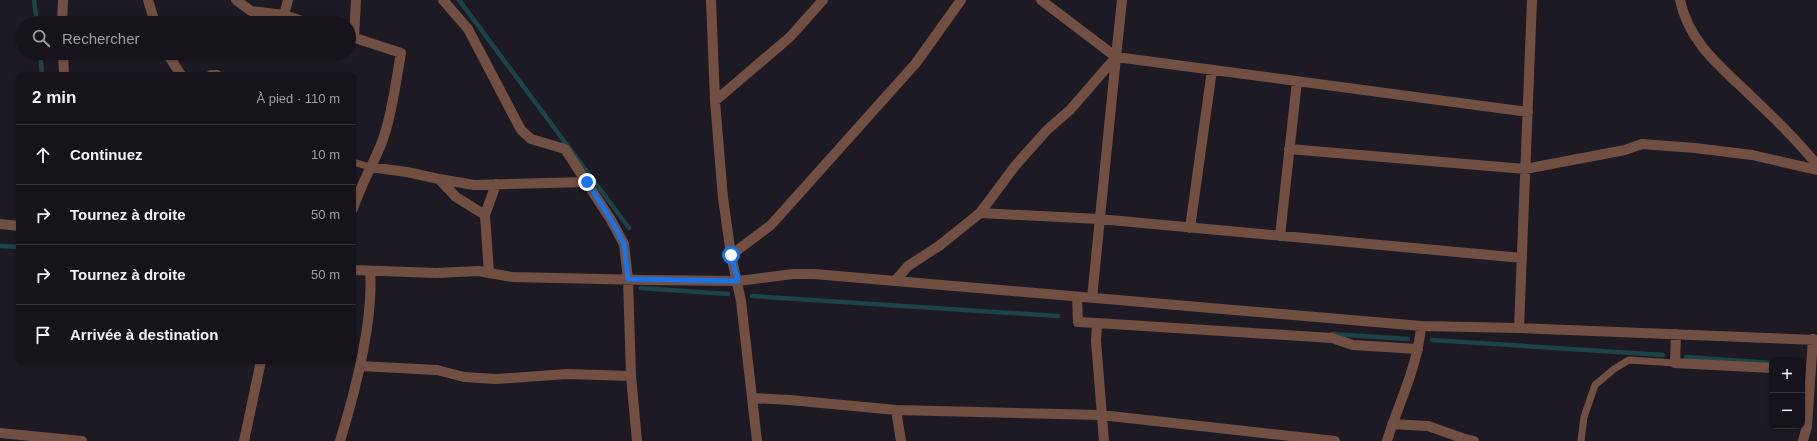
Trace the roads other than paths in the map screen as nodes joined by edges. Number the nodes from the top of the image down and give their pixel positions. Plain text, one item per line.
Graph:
1 (63, 0) edge
2 (148, 0) edge
3 (236, 0) edge
4 (288, 0) edge
5 (356, 0) edge
6 (443, 0) edge
7 (711, 0) edge
8 (823, 0) edge
9 (961, 0) edge
10 (1041, 0) edge
11 (1122, 0) edge
12 (1532, 0) edge
13 (1680, 0) edge
14 (284, 15) junction
15 (62, 16) edge
16 (154, 16) edge
17 (287, 16) edge
18 (354, 16) edge
19 (356, 39) edge
20 (1116, 57) junction
21 (63, 60) edge
22 (171, 60) edge
23 (1212, 70) junction
24 (64, 72) edge
25 (179, 72) edge
26 (1297, 81) junction
27 (715, 101) junction
28 (1528, 112) junction
29 (1289, 149) junction
30 (356, 163) edge
31 (1817, 164) edge
32 (370, 168) junction
33 (1525, 169) junction
34 (1817, 170) edge
35 (439, 179) junction
36 (587, 182) junction
37 (496, 184) junction
38 (356, 198) edge
39 (980, 213) junction
40 (485, 215) junction
41 (1099, 219) junction
42 (0, 224) edge
43 (16, 226) edge
44 (1190, 228) junction
45 (1280, 236) junction
46 (731, 255) junction
47 (1522, 258) junction
48 (356, 270) edge
49 (370, 271) junction
50 (489, 273) junction
51 (628, 279) junction
52 (738, 281) junction
53 (895, 281) junction
54 (1078, 297) junction
55 (1092, 298) junction
56 (1097, 323) junction
57 (1421, 326) junction
58 (1519, 328) junction
59 (1676, 334) junction
60 (1815, 340) edge
61 (1418, 349) junction
62 (1675, 363) junction
63 (259, 364) edge
64 (360, 366) junction
65 (1769, 368) edge
66 (1806, 371) edge
67 (631, 376) junction
68 (752, 398) junction
69 (896, 410) junction
70 (1101, 416) junction
71 (1392, 424) junction
72 (0, 433) edge
73 (82, 441) edge
74 (244, 441) edge
75 (340, 441) edge
76 (637, 441) edge
77 (757, 441) edge
78 (901, 441) edge
79 (1104, 441) edge
80 (1335, 441) edge
81 (1387, 441) edge
82 (1474, 441) edge
83 (1582, 441) edge
84 (1803, 441) edge

1 - 15 street
2 - 16 street
3 - 14 street
4 - 14 street
5 - 18 street
6 - 36 street
7 - 27 street
8 - 27 street
9 - 46 street
10 - 20 street
11 - 20 street
12 - 28 street
13 - 31 street
14 - 17 street
19 - 32 street
20 - 23 street
20 - 39 street
20 - 41 street
21 - 24 street
22 - 25 street
23 - 26 street
23 - 44 street
26 - 28 street
26 - 29 street
27 - 46 street
28 - 33 street
29 - 33 street
29 - 45 street
30 - 32 lane
32 - 35 street
32 - 38 street
33 - 34 street
33 - 47 street
35 - 37 street
35 - 40 street
36 - 37 street
36 - 51 street
37 - 40 street
39 - 41 street
39 - 53 street
40 - 50 street
41 - 44 street
41 - 55 street
42 - 43 street
44 - 45 street
45 - 47 street
46 - 52 street
47 - 58 street
48 - 49 street
49 - 50 street
49 - 64 street
50 - 51 street
51 - 52 street
51 - 67 street
52 - 53 street
52 - 68 street
53 - 54 street
54 - 55 street
54 - 56 street
55 - 57 street
56 - 61 street
56 - 70 street
57 - 58 street
57 - 61 street
58 - 59 street
59 - 60 street
59 - 62 street
60 - 66 street
61 - 71 street
62 - 65 street
62 - 83 lane
63 - 74 street
64 - 67 street
64 - 75 street
66 - 84 street
67 - 76 street
68 - 69 street
68 - 77 street
69 - 70 street
69 - 78 street
70 - 79 street
70 - 80 street
71 - 81 street
71 - 82 street
72 - 73 street

